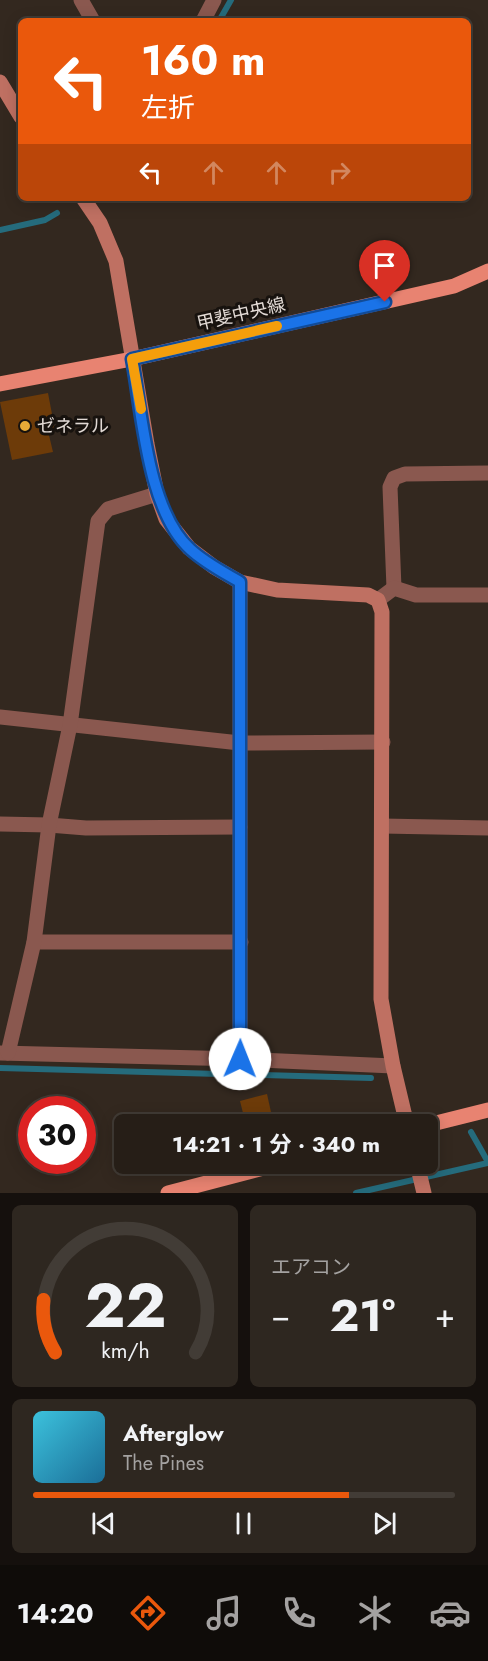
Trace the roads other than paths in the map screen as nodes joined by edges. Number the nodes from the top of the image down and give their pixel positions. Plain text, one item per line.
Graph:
1 (81, 0) edge
2 (214, 0) edge
3 (91, 18) edge
4 (205, 18) edge
5 (0, 82) edge
6 (18, 112) edge
7 (84, 201) edge
8 (488, 271) edge
9 (132, 359) junction
10 (0, 384) edge
11 (488, 473) edge
12 (157, 494) junction
13 (240, 582) junction
14 (394, 588) junction
15 (488, 595) edge
16 (378, 600) junction
17 (0, 717) edge
18 (70, 725) junction
19 (383, 742) junction
20 (240, 743) junction
21 (0, 824) edge
22 (49, 825) junction
23 (382, 826) junction
24 (240, 827) junction
25 (488, 828) edge
26 (34, 942) junction
27 (241, 942) junction
28 (4, 1053) edge
29 (240, 1059) junction
30 (393, 1066) junction
31 (488, 1110) edge
32 (404, 1114) edge
33 (438, 1122) edge
34 (241, 1174) edge
35 (419, 1174) edge
36 (168, 1193) edge
37 (424, 1193) edge

1 - 3 street
2 - 4 street
5 - 6 street
7 - 9 street
8 - 9 main road, 甲斐中央線
9 - 10 main road, 甲斐中央線
9 - 12 street
11 - 14 street
12 - 13 street
12 - 18 street
13 - 16 street
13 - 20 street
14 - 15 street
14 - 16 street
16 - 19 street
17 - 18 street
18 - 20 street
18 - 22 street
19 - 20 street
19 - 23 street
20 - 24 street
21 - 22 street
22 - 24 street
22 - 26 street
23 - 25 street
23 - 30 street
24 - 27 street
26 - 27 street
26 - 28 street
27 - 29 street
28 - 29 street
29 - 30 street
30 - 32 street
31 - 33 main road
34 - 36 main road
35 - 37 street

